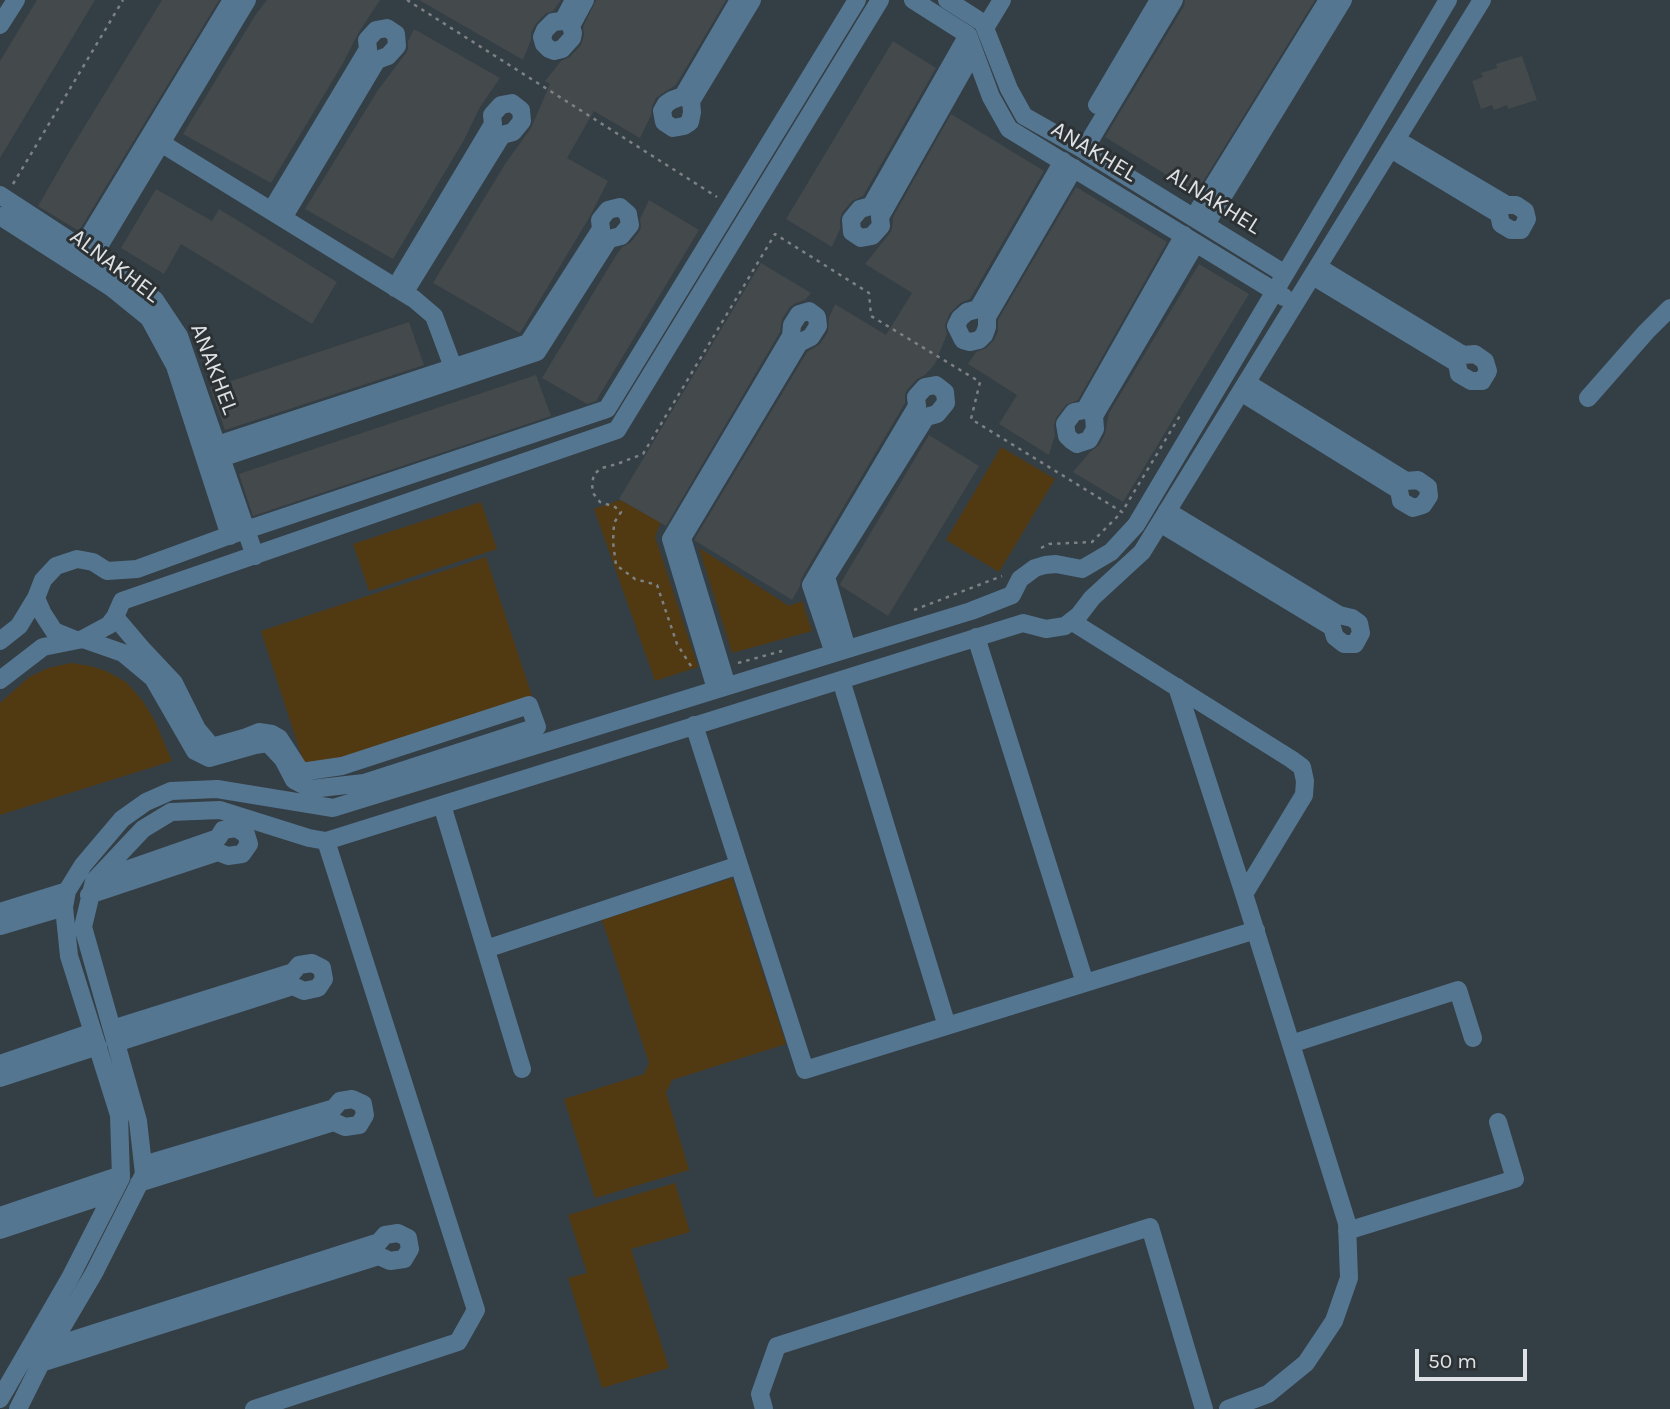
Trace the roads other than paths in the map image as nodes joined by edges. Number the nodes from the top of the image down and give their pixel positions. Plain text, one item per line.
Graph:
1 (16, 0) edge
2 (232, 0) edge
3 (247, 0) edge
4 (575, 0) edge
5 (585, 0) edge
6 (739, 0) edge
7 (751, 0) edge
8 (857, 0) edge
9 (880, 0) edge
10 (913, 0) edge
11 (947, 0) edge
12 (988, 0) edge
13 (1002, 0) edge
14 (1159, 0) edge
15 (1174, 0) edge
16 (1328, 0) edge
17 (1343, 0) edge
18 (1448, 0) edge
19 (1482, 0) edge
20 (0, 25) edge
21 (976, 33) junction
22 (161, 143) junction
23 (1394, 144) junction
24 (1079, 147) junction
25 (1068, 165) junction
26 (6, 191) edge
27 (277, 215) junction
28 (0, 216) edge
29 (1200, 221) junction
30 (1190, 239) junction
31 (87, 252) junction
32 (1316, 271) junction
33 (1285, 274) junction
34 (400, 290) junction
35 (1274, 291) junction
36 (1296, 303) junction
37 (1670, 308) edge
38 (453, 367) junction
39 (1244, 388) junction
40 (1588, 398) dead end
41 (219, 452) junction
42 (1163, 517) junction
43 (238, 533) junction
44 (255, 556) junction
45 (1072, 567) junction
46 (107, 571) junction
47 (1012, 595) junction
48 (36, 598) junction
49 (118, 609) junction
50 (1077, 615) junction
51 (1024, 622) junction
52 (976, 637) junction
53 (80, 640) junction
54 (0, 641) edge
55 (847, 649) junction
56 (848, 677) junction
57 (751, 679) junction
58 (0, 680) edge
59 (1177, 687) junction
60 (721, 688) junction
61 (750, 708) junction
62 (694, 725) junction
63 (442, 805) junction
64 (326, 841) junction
65 (739, 865) junction
66 (91, 888) junction
67 (1244, 894) junction
68 (65, 899) junction
69 (0, 912) edge
70 (0, 926) edge
71 (1256, 930) junction
72 (486, 949) junction
73 (1085, 983) junction
74 (947, 1026) junction
75 (114, 1036) junction
76 (1473, 1038) dead end
77 (96, 1039) junction
78 (1291, 1044) junction
79 (0, 1064) edge
80 (522, 1069) dead end
81 (0, 1078) edge
82 (1498, 1122) dead end
83 (141, 1174) junction
84 (117, 1183) junction
85 (0, 1216) edge
86 (0, 1230) edge
87 (1347, 1231) junction
88 (51, 1347) junction
89 (41, 1363) junction
90 (4, 1374) edge
91 (0, 1399) edge
92 (18, 1409) edge
93 (254, 1409) edge
94 (764, 1409) edge
95 (1205, 1409) edge
96 (1228, 1409) edge

1 - 20 street
2 - 31 street
3 - 22 street
4 - 5 street
6 - 7 street
8 - 43 street
9 - 44 street
10 - 21 street
11 - 21 street
12 - 21 street
13 - 21 street
14 - 24 street
15 - 24 street
16 - 29 street
17 - 29 street
18 - 33 street
19 - 23 street
21 - 21 street
21 - 24 street, ALNAKHEL
21 - 25 street, ANAKHEL
22 - 27 street
22 - 31 street
23 - 23 street
23 - 32 street
24 - 29 street, ALNAKHEL
25 - 25 street
25 - 30 street, ANAKHEL
26 - 31 street, ANAKHEL
27 - 27 street
27 - 34 street
28 - 43 street, ALNAKHEL
29 - 33 street, ALNAKHEL
30 - 30 street
30 - 35 street, ANAKHEL
31 - 41 street, ANAKHEL
32 - 32 street
32 - 36 street
33 - 35 street
34 - 34 street
34 - 38 street
35 - 36 street, ANAKHEL
35 - 45 street
36 - 39 street
37 - 40 street
38 - 41 street
38 - 41 street
39 - 39 street
39 - 42 street
41 - 43 street, ANAKHEL
42 - 42 street
42 - 50 street
43 - 44 street, ANAKHEL
43 - 46 street
44 - 49 street
45 - 47 street
45 - 50 street
46 - 48 street
46 - 49 street
47 - 51 street
47 - 55 street
48 - 53 street
48 - 54 street
49 - 53 street
49 - 53 street
50 - 51 street
50 - 59 street
51 - 52 street
52 - 56 street
52 - 73 street
53 - 58 street
55 - 55 street
55 - 56 street
55 - 57 street
56 - 61 street
56 - 74 street
57 - 60 street
57 - 61 street
59 - 67 street
59 - 67 street
60 - 60 street
60 - 68 street
61 - 62 street
62 - 63 street
62 - 65 street
63 - 64 street
63 - 72 street
64 - 66 street
64 - 93 street
65 - 72 street
65 - 74 street
66 - 66 street
66 - 75 street
67 - 71 street
68 - 69 street
68 - 70 street
68 - 77 street
71 - 73 street
71 - 78 street
72 - 80 street
73 - 74 street
75 - 75 street
75 - 83 street
76 - 78 street
77 - 79 street
77 - 81 street
77 - 84 street
78 - 87 street
82 - 87 street
83 - 83 street
83 - 88 street
84 - 85 street
84 - 86 street
84 - 90 street
87 - 96 street
88 - 89 street
88 - 89 street
89 - 92 street
90 - 91 street
94 - 95 street

